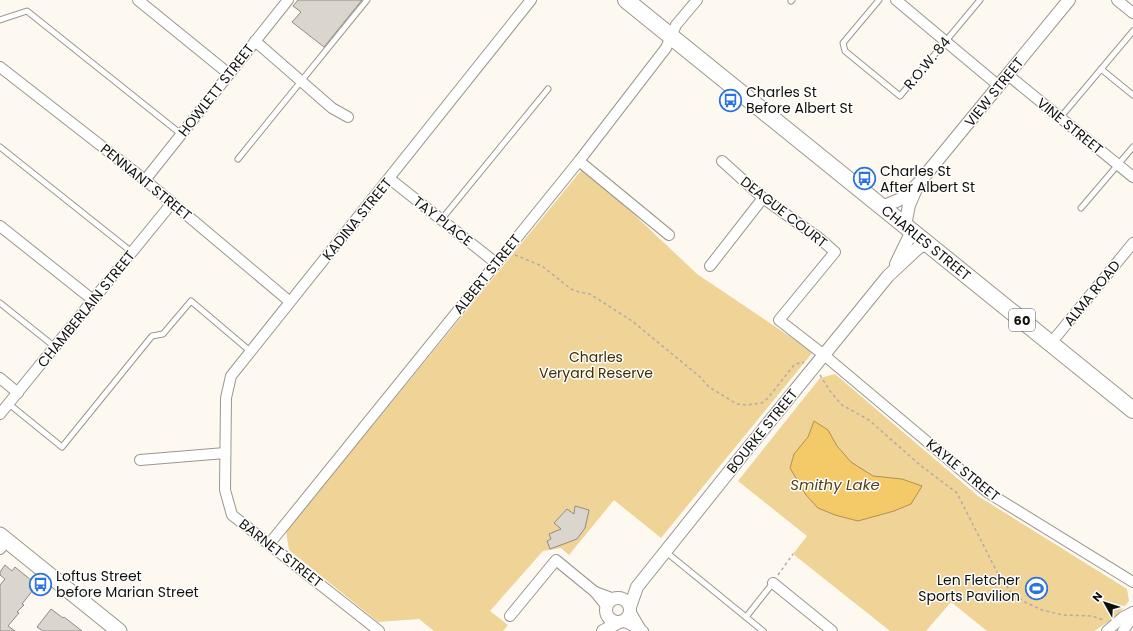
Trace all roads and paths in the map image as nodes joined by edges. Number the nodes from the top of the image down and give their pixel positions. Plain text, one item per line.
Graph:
1 (138, 0) edge
2 (288, 0) edge
3 (367, 0) edge
4 (531, 0) edge
5 (626, 0) edge
6 (697, 0) edge
7 (879, 0) edge
8 (896, 0) edge
9 (980, 0) edge
10 (1069, 0) edge
11 (1117, 0) edge
12 (1133, 13) edge
13 (0, 20) edge
14 (1133, 31) edge
15 (671, 37) junction
16 (255, 41) junction
17 (946, 42) junction
18 (0, 67) edge
19 (1101, 69) junction
20 (229, 74) junction
21 (1008, 74) junction
22 (301, 81) junction
23 (999, 86) junction
24 (548, 89) dead end
25 (1133, 95) edge
26 (348, 117) dead end
27 (1060, 118) junction
28 (181, 134) junction
29 (0, 147) edge
30 (1133, 147) edge
31 (238, 159) dead end
32 (579, 161) junction
33 (722, 161) dead end
34 (1118, 165) junction
35 (1133, 177) edge
36 (390, 179) junction
37 (145, 180) junction
38 (918, 184) junction
39 (763, 198) junction
40 (172, 203) junction
41 (882, 207) junction
42 (1081, 208) dead end
43 (441, 220) junction
44 (0, 226) edge
45 (908, 228) junction
46 (669, 235) dead end
47 (928, 243) junction
48 (1133, 243) edge
49 (133, 252) junction
50 (505, 252) junction
51 (496, 263) junction
52 (710, 266) dead end
53 (888, 276) junction
54 (93, 300) junction
55 (289, 301) junction
56 (0, 303) edge
57 (779, 320) joint
58 (1051, 344) junction
59 (55, 347) junction
60 (250, 351) junction
61 (824, 355) junction
62 (813, 370) junction
63 (0, 378) edge
64 (18, 393) junction
65 (10, 404) junction
66 (1133, 410) edge
67 (0, 414) edge
68 (225, 453) junction
69 (140, 460) dead end
70 (2, 541) edge
71 (270, 543) junction
72 (666, 552) junction
73 (793, 554) dead end
74 (1133, 582) edge
75 (773, 583) junction
76 (637, 587) junction
77 (612, 605) junction
78 (630, 609) junction
79 (510, 616) dead end
80 (746, 617) junction
81 (621, 622) junction
82 (642, 629) edge
83 (1109, 629) edge
84 (119, 631) edge
85 (379, 631) edge
86 (599, 631) edge
87 (603, 631) edge
88 (763, 631) edge
89 (832, 631) edge
90 (1123, 631) edge

1 - 20 street
2 - 16 street, HOWLETT STREET
3 - 22 lane
4 - 36 street, KADINA STREET
5 - 15 highway, CHARLES STREET / 60
6 - 15 street, ALBERT STREET
7 - 17 lane, R.O.W. 84
8 - 17 street
9 - 17 lane, R.O.W. 84
10 - 21 street, VIEW STREET
11 - 12 street
13 - 28 lane
14 - 19 lane
15 - 32 street, ALBERT STREET
15 - 41 highway, CHARLES STREET / 60
16 - 20 street, HOWLETT STREET
16 - 22 street
17 - 23 street
18 - 37 street, PENNANT STREET
19 - 25 lane
19 - 27 lane
20 - 28 street, HOWLETT STREET
21 - 23 street, VIEW STREET
21 - 27 street, VINE STREET
22 - 26 street
22 - 31 lane
23 - 38 street, VIEW STREET
24 - 43 lane
27 - 34 street, VINE STREET
28 - 37 street, HOWLETT STREET
29 - 49 lane
30 - 34 lane
32 - 46 street
32 - 50 street, ALBERT STREET
33 - 39 street, DEAGUE COURT
34 - 35 street, VINE STREET
34 - 42 lane
36 - 43 street, TAY PLACE
36 - 55 street, KADINA STREET
37 - 40 street, PENNANT STREET
38 - 41 street, VIEW STREET
38 - 45 street, VIEW STREET
39 - 52 street
39 - 57 street, DEAGUE COURT
40 - 49 street, CHAMBERLAIN STREET
40 - 55 street, PENNANT STREET
41 - 45 highway, CHARLES STREET / 60
43 - 51 street, TAY PLACE
44 - 54 street
45 - 47 highway, CHARLES STREET / 60
45 - 53 street, BOURKE STREET
47 - 53 street, BOURKE STREET
47 - 58 highway, CHARLES STREET / 60
48 - 58 street, ALMA ROAD
49 - 54 street, CHAMBERLAIN STREET
50 - 51 street, ALBERT STREET
50 - 62 path
51 - 71 street, ALBERT STREET
53 - 61 street, BOURKE STREET
54 - 59 street, CHAMBERLAIN STREET
55 - 60 street, KADINA STREET
56 - 59 lane
57 - 61 street, KAYLE STREET
58 - 66 highway, CHARLES STREET / 60
59 - 64 street, CHAMBERLAIN STREET
60 - 65 lane
60 - 68 street, KADINA STREET
61 - 62 street, BOURKE STREET
61 - 74 street, KAYLE STREET
62 - 72 street, BOURKE STREET
62 - 83 path
63 - 64 street
64 - 65 street, CHAMBERLAIN STREET
65 - 67 street, CHAMBERLAIN STREET
68 - 69 street
68 - 71 street, BARNET STREET
70 - 84 main road
71 - 85 street, BARNET STREET
72 - 76 street, BOURKE STREET
72 - 80 lane
73 - 75 path
75 - 80 lane
75 - 89 street
76 - 77 street, BOURKE STREET
76 - 78 street, BOURKE STREET
77 - 78 street
77 - 79 street
77 - 81 street
77 - 86 street
78 - 81 street
78 - 82 street
80 - 88 lane
81 - 82 street
81 - 87 street
83 - 90 street

